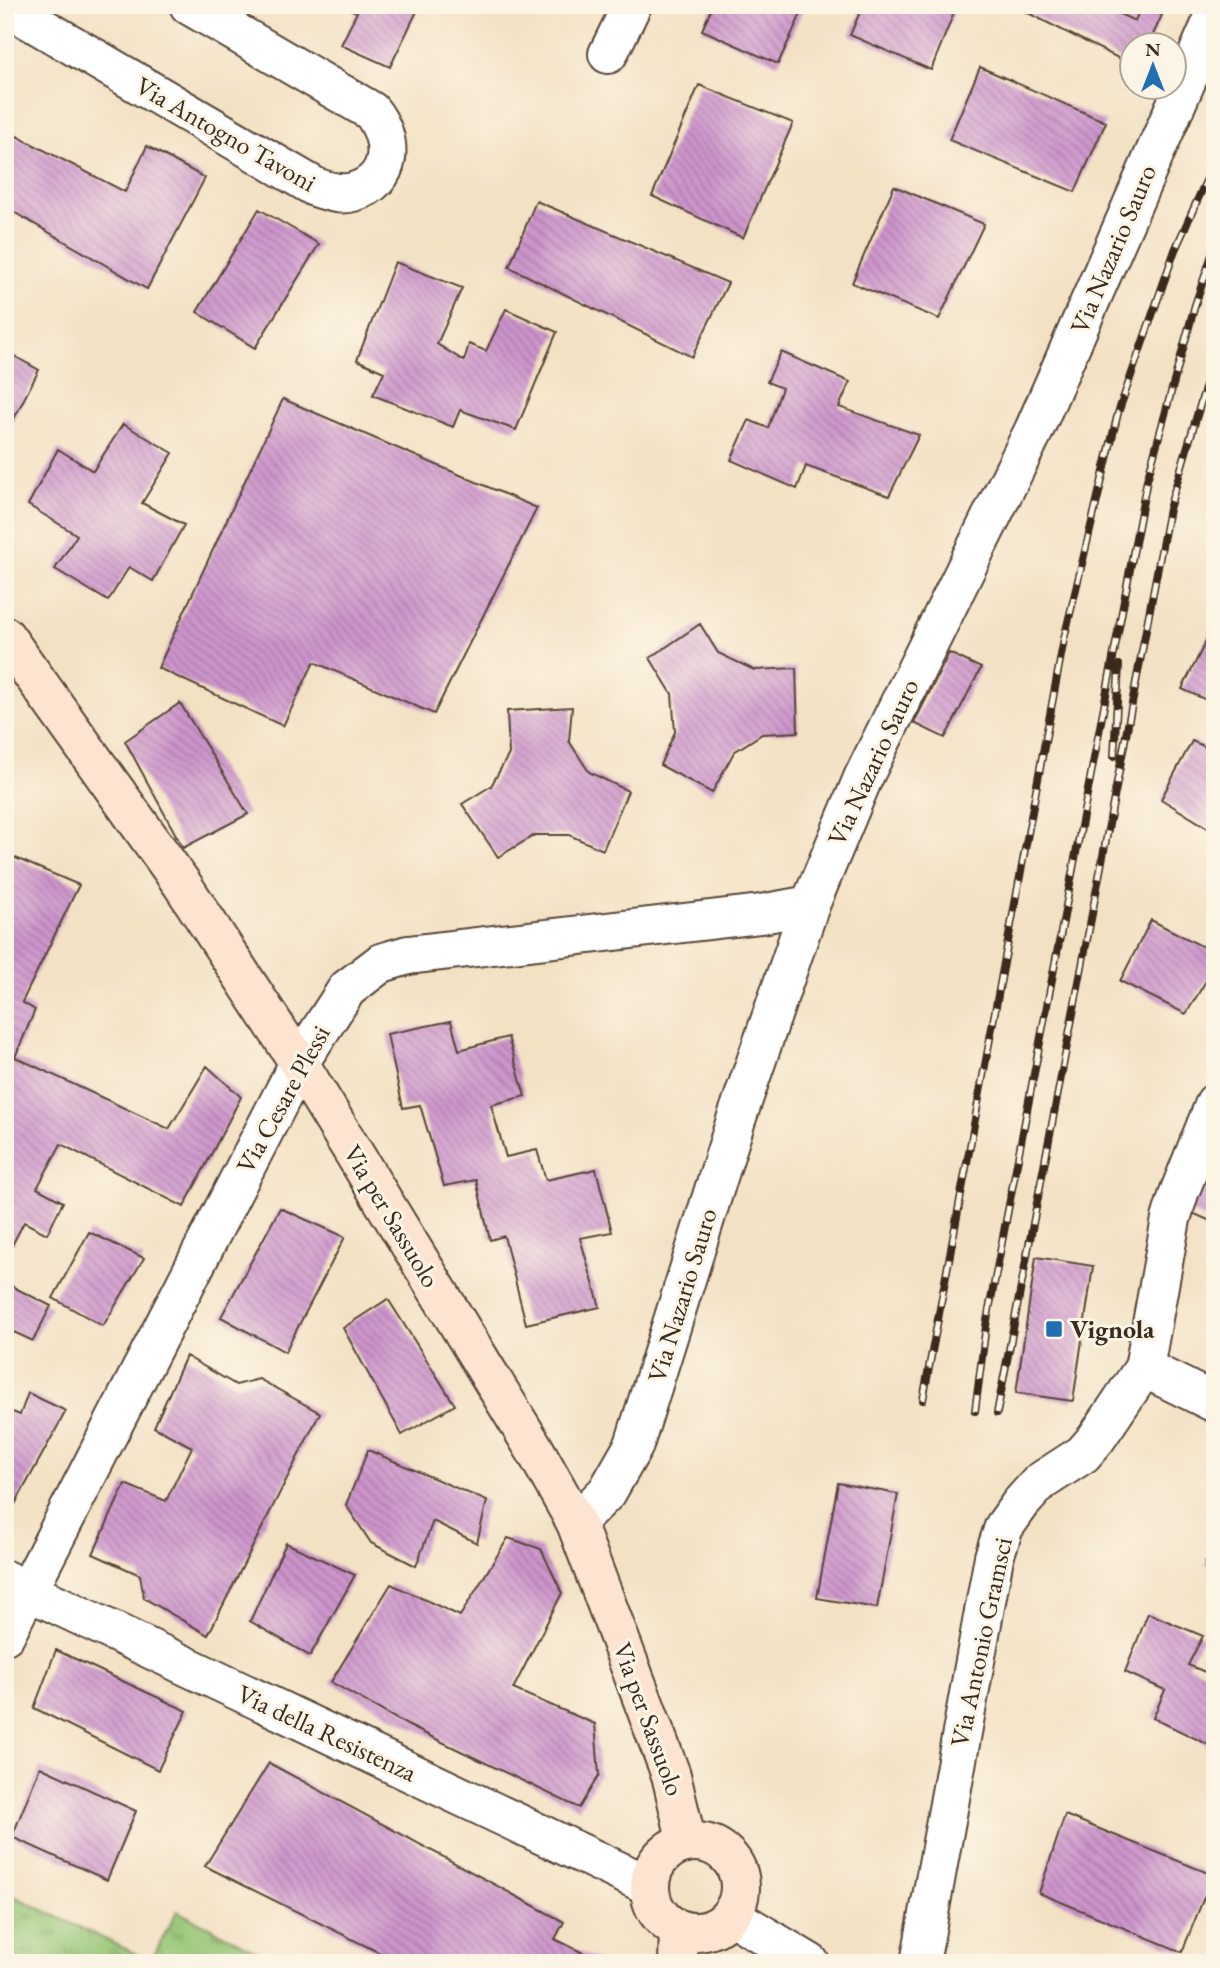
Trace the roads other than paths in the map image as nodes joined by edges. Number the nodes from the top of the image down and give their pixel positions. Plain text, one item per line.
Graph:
1 (189, 5) edge
2 (632, 5) edge
3 (12, 14) edge
4 (1215, 15) edge
5 (608, 54) dead end
6 (6, 637) edge
7 (810, 905) junction
8 (299, 1063) junction
9 (1215, 1103) edge
10 (1144, 1368) junction
11 (1215, 1402) edge
12 (576, 1523) junction
13 (16, 1586) edge
14 (5, 1634) edge
15 (687, 1843) junction
16 (650, 1886) junction
17 (730, 1915) junction
18 (678, 1946) edge
19 (810, 1963) edge
20 (920, 1963) edge

1 - 3 street, Via Antogno Tavoni
2 - 5 street
4 - 7 street, Via Nazario Sauro
6 - 8 main road, Via per Sassuolo
7 - 8 street, Via Cesare Plessi
7 - 12 street, Via Nazario Sauro
8 - 12 main road, Via per Sassuolo
8 - 13 street, Via Cesare Plessi
9 - 10 street
10 - 11 street
10 - 20 street, Via Antonio Gramsci
12 - 15 main road, Via per Sassuolo
13 - 14 street, Via Cesare Plessi
13 - 16 street, Via della Resistenza
15 - 16 main road
15 - 17 main road
16 - 18 main road
17 - 18 main road
17 - 19 street

